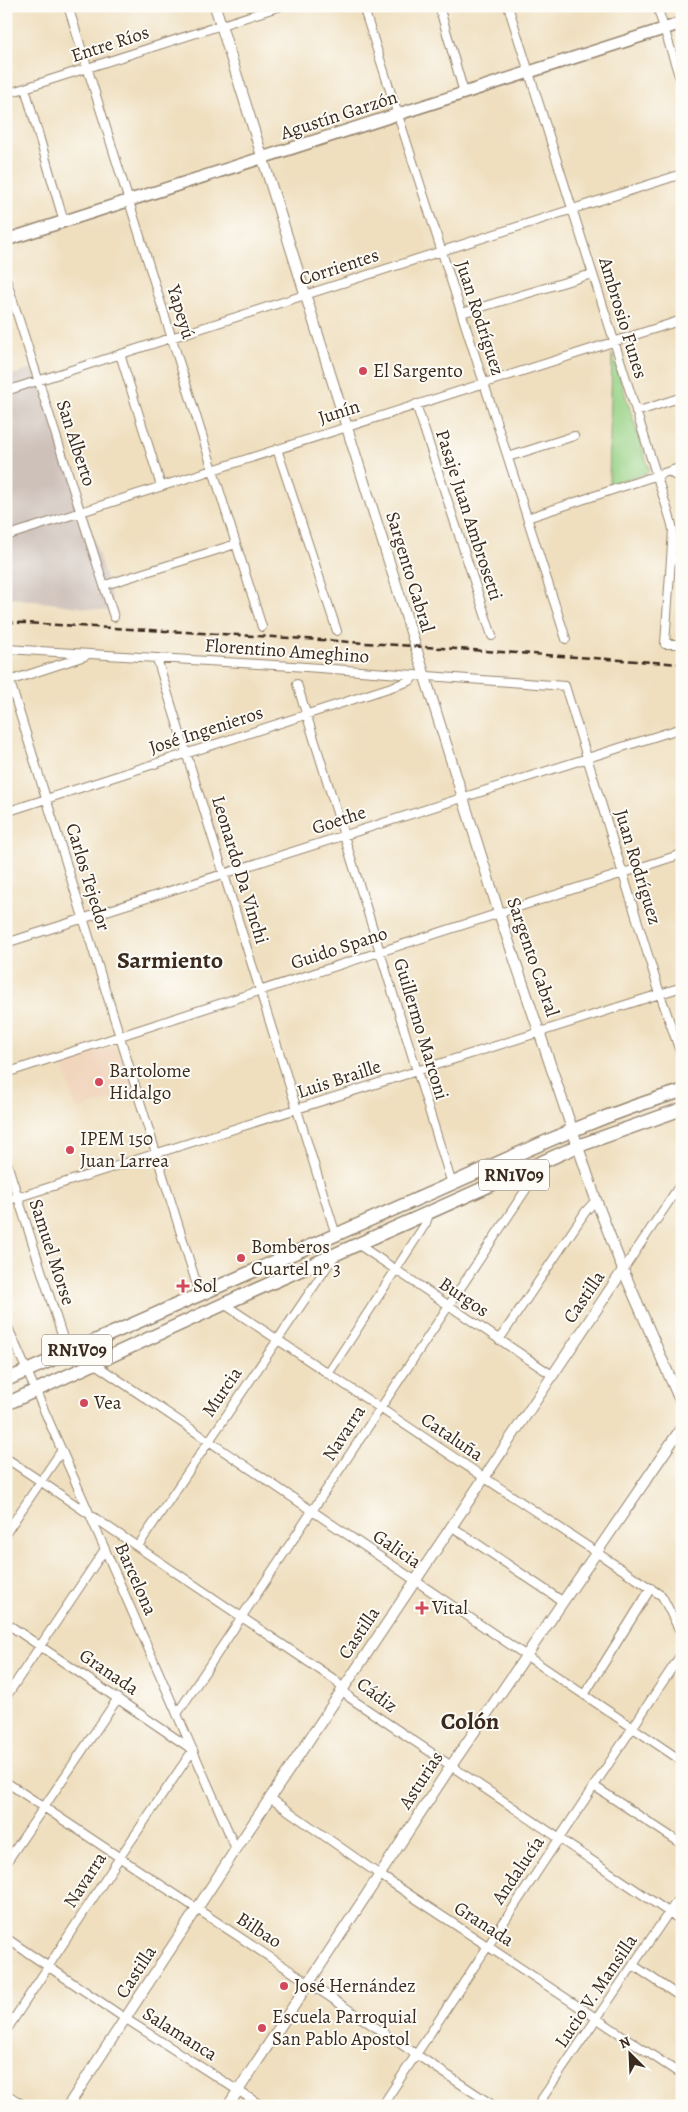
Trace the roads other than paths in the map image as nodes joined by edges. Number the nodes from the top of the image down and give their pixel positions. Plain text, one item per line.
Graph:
1 (68, 6) edge
2 (215, 6) edge
3 (281, 6) edge
4 (364, 6) edge
5 (440, 6) edge
6 (508, 6) edge
7 (657, 6) edge
8 (682, 23) edge
9 (221, 26) junction
10 (664, 29) junction
11 (88, 68) junction
12 (529, 72) junction
13 (682, 85) edge
14 (25, 88) junction
15 (464, 93) junction
16 (6, 94) edge
17 (398, 114) junction
18 (262, 157) junction
19 (682, 174) edge
20 (129, 201) junction
21 (573, 209) junction
22 (64, 222) junction
23 (6, 240) edge
24 (441, 252) junction
25 (592, 274) junction
26 (6, 279) edge
27 (305, 295) junction
28 (462, 314) junction
29 (682, 320) edge
30 (172, 338) junction
31 (614, 342) junction
32 (120, 354) junction
33 (39, 381) junction
34 (484, 382) junction
35 (6, 391) edge
36 (682, 397) edge
37 (416, 404) junction
38 (636, 412) junction
39 (346, 427) junction
40 (574, 436) dead end
41 (277, 448) junction
42 (508, 457) junction
43 (682, 467) edge
44 (212, 469) junction
45 (670, 471) junction
46 (656, 475) junction
47 (682, 476) edge
48 (161, 486) junction
49 (81, 512) junction
50 (527, 518) junction
51 (6, 536) edge
52 (236, 544) junction
53 (671, 559) junction
54 (682, 559) edge
55 (105, 585) junction
56 (114, 617) dead end
57 (262, 627) dead end
58 (337, 631) dead end
59 (492, 636) dead end
60 (566, 639) dead end
61 (682, 644) edge
62 (6, 649) edge
63 (90, 655) junction
64 (157, 659) junction
65 (6, 669) edge
66 (419, 676) junction
67 (8, 682) edge
68 (297, 684) dead end
69 (565, 686) joint
70 (307, 715) junction
71 (682, 728) edge
72 (187, 754) junction
73 (587, 758) junction
74 (462, 798) junction
75 (46, 799) junction
76 (6, 812) edge
77 (344, 835) junction
78 (682, 854) edge
79 (623, 873) junction
80 (224, 874) junction
81 (499, 913) junction
82 (84, 918) junction
83 (6, 943) edge
84 (380, 952) junction
85 (682, 987) edge
86 (260, 990) junction
87 (660, 994) junction
88 (540, 1031) junction
89 (120, 1036) junction
90 (682, 1057) edge
91 (417, 1071) junction
92 (6, 1073) edge
93 (682, 1091) edge
94 (297, 1109) junction
95 (681, 1110) edge
96 (572, 1129) junction
97 (578, 1146) junction
98 (156, 1154) junction
99 (6, 1160) edge
100 (531, 1168) junction
101 (452, 1184) junction
102 (681, 1189) edge
103 (18, 1198) junction
104 (596, 1200) junction
105 (6, 1201) edge
106 (429, 1214) junction
107 (336, 1235) junction
108 (358, 1245) junction
109 (334, 1256) junction
110 (396, 1270) junction
111 (623, 1270) junction
112 (200, 1295) junction
113 (224, 1304) junction
114 (448, 1305) junction
115 (6, 1323) edge
116 (277, 1340) junction
117 (499, 1340) junction
118 (68, 1354) junction
119 (94, 1364) junction
120 (27, 1371) junction
121 (328, 1374) junction
122 (552, 1375) junction
123 (6, 1380) edge
124 (36, 1391) junction
125 (6, 1404) edge
126 (682, 1405) edge
127 (380, 1408) junction
128 (682, 1427) edge
129 (208, 1442) junction
130 (62, 1450) junction
131 (6, 1458) edge
132 (484, 1478) junction
133 (41, 1481) junction
134 (311, 1512) junction
135 (89, 1513) junction
136 (451, 1526) junction
137 (6, 1533) edge
138 (138, 1546) junction
139 (105, 1550) junction
140 (595, 1552) junction
141 (415, 1581) junction
142 (650, 1588) junction
143 (562, 1601) junction
144 (242, 1617) junction
145 (6, 1623) edge
146 (682, 1636) edge
147 (41, 1646) junction
148 (682, 1653) edge
149 (525, 1655) junction
150 (342, 1689) junction
151 (584, 1695) junction
152 (6, 1697) edge
153 (118, 1698) junction
154 (178, 1714) junction
155 (632, 1727) junction
156 (193, 1750) junction
157 (682, 1761) edge
158 (451, 1766) junction
159 (6, 1782) edge
160 (594, 1786) junction
161 (270, 1798) junction
162 (44, 1807) junction
163 (559, 1838) junction
164 (682, 1844) edge
165 (236, 1849) junction
166 (120, 1857) junction
167 (6, 1863) edge
168 (380, 1875) junction
169 (682, 1893) edge
170 (197, 1909) junction
171 (669, 1912) junction
172 (682, 1921) edge
173 (6, 1938) edge
174 (488, 1945) junction
175 (633, 1964) junction
176 (48, 1966) junction
177 (309, 1983) junction
178 (682, 1998) edge
179 (597, 2018) junction
180 (126, 2019) junction
181 (6, 2031) edge
182 (416, 2054) junction
183 (682, 2075) edge
184 (238, 2090) junction
185 (6, 2094) edge
186 (25, 2106) edge
187 (68, 2106) edge
188 (228, 2106) edge
189 (262, 2106) edge
190 (382, 2106) edge
191 (494, 2106) edge
192 (537, 2106) edge

1 - 11 street, Yapeyú
2 - 9 street, Sargento Cabral
3 - 9 street, Entre Ríos
4 - 17 street, Juan Rodríguez
5 - 15 street
6 - 12 street, Ambrosio Funes
7 - 10 street
8 - 10 main road, Agustín Garzón
9 - 11 street, Entre Ríos
9 - 18 street, Sargento Cabral
10 - 12 main road, Agustín Garzón
10 - 13 street
11 - 14 street, Entre Ríos
11 - 20 street, Yapeyú
12 - 15 main road, Agustín Garzón
12 - 21 street, Ambrosio Funes
14 - 16 street, Entre Ríos
14 - 22 street
15 - 17 main road, Agustín Garzón
17 - 18 main road, Agustín Garzón
17 - 24 street, Juan Rodríguez
18 - 20 main road, Agustín Garzón
18 - 27 street, Sargento Cabral
19 - 21 street, Corrientes
20 - 22 main road, Agustín Garzón
20 - 30 street, Yapeyú
21 - 24 street, Corrientes
21 - 25 street, Ambrosio Funes
22 - 23 main road, Agustín Garzón
24 - 27 street, Corrientes
24 - 28 street, Juan Rodríguez
25 - 28 street
25 - 31 street, Ambrosio Funes
26 - 33 street, San Alberto
27 - 30 street, Corrientes
27 - 39 street, Sargento Cabral
28 - 34 street, Juan Rodríguez
29 - 31 street, Junín
30 - 32 street, Corrientes
30 - 44 street, Yapeyú
31 - 34 street, Junín
31 - 38 street, Ambrosio Funes
32 - 33 street, Corrientes
32 - 48 street
33 - 35 street, Corrientes
33 - 49 street, San Alberto
34 - 37 street, Junín
34 - 42 street, Juan Rodríguez
36 - 38 street
37 - 39 street, Junín
37 - 59 street, Pasaje Juan Ambrosetti
38 - 46 street, Ambrosio Funes
39 - 41 street, Junín
39 - 66 street, Sargento Cabral
40 - 42 street
41 - 44 street, Junín
41 - 58 street
42 - 50 street, Juan Rodríguez
43 - 45 street
44 - 48 street, Junín
44 - 52 street, Yapeyú
45 - 46 street
45 - 47 street
46 - 50 street
46 - 53 street, Ambrosio Funes
48 - 49 street, Junín
49 - 51 street, Junín
49 - 55 street, San Alberto
50 - 60 street, Juan Rodríguez
52 - 55 street
52 - 57 street, Yapeyú
53 - 54 street
53 - 61 street, Ambrosio Funes
55 - 56 street, San Alberto
62 - 63 street, Florentino Ameghino
63 - 64 street, Florentino Ameghino
63 - 67 street
64 - 66 street, Florentino Ameghino
64 - 72 street, Leonardo Da Vinchi
65 - 67 street, Carlos Tejedor
66 - 69 street, Florentino Ameghino
66 - 70 street, José Ingenieros
66 - 74 street, Sargento Cabral
67 - 75 street, Carlos Tejedor
68 - 70 street, Guillermo Marconi
69 - 73 street, Juan Rodríguez
70 - 72 street, José Ingenieros
70 - 77 street, Guillermo Marconi
71 - 73 street, Goethe
72 - 75 street, José Ingenieros
72 - 80 street, Leonardo Da Vinchi
73 - 74 street, Goethe
73 - 79 street, Juan Rodríguez
74 - 77 street, Goethe
74 - 81 street, Sargento Cabral
75 - 76 street, José Ingenieros
75 - 82 street, Carlos Tejedor
77 - 80 street, Goethe
77 - 84 street, Guillermo Marconi
78 - 79 street, Guido Spano
79 - 81 street, Guido Spano
79 - 87 street, Juan Rodríguez
80 - 82 street, Goethe
80 - 86 street, Leonardo Da Vinchi
81 - 84 street, Guido Spano
81 - 88 street, Sargento Cabral
82 - 83 street, Goethe
82 - 89 street, Carlos Tejedor
84 - 86 street, Guido Spano
84 - 91 street, Guillermo Marconi
85 - 87 street, Luis Braille
86 - 89 street, Guido Spano
86 - 94 street, Leonardo Da Vinchi
87 - 88 street, Luis Braille
87 - 90 street, Juan Rodríguez
88 - 91 street, Luis Braille
88 - 96 street, Sargento Cabral
89 - 92 street, Guido Spano
89 - 98 street, Carlos Tejedor
91 - 94 street, Luis Braille
91 - 101 street, Guillermo Marconi
93 - 96 main road, RN1V09
94 - 98 street, Luis Braille
94 - 107 street, Leonardo Da Vinchi
95 - 97 main road, RN1V09
96 - 97 street, Sargento Cabral
96 - 101 main road, RN1V09
97 - 100 main road, RN1V09
97 - 104 street, Sargento Cabral
98 - 103 street, Luis Braille
98 - 112 street, Carlos Tejedor
99 - 103 street, Samuel Morse
100 - 106 main road, RN1V09
100 - 114 street, Navarra
101 - 107 main road, RN1V09
102 - 111 street, Castilla
103 - 105 street, Luis Braille
103 - 118 street, Samuel Morse
104 - 111 street, Sargento Cabral
104 - 117 street
106 - 108 main road, RN1V09
106 - 110 street
107 - 112 main road, RN1V09
108 - 109 main road, RN1V09
108 - 110 street, Burgos
109 - 113 main road, RN1V09
109 - 116 street, Murcia
110 - 114 street, Burgos
110 - 121 street
111 - 122 street, Castilla
111 - 126 street, Sargento Cabral
112 - 118 main road, RN1V09
113 - 116 street, Cataluña
113 - 119 main road, RN1V09
114 - 117 street, Burgos
114 - 127 street, Navarra
115 - 120 street, Barcelona
116 - 121 street, Cataluña
116 - 129 street, Murcia
117 - 122 street, Burgos
118 - 120 main road, RN1V09
119 - 124 main road, RN1V09
119 - 129 street, Galicia
120 - 123 main road, RN1V09
120 - 124 street, Barcelona
121 - 127 street, Cataluña
122 - 132 street, Castilla
124 - 125 main road, RN1V09
124 - 130 street, Barcelona
127 - 132 street, Cataluña
127 - 134 street, Navarra
128 - 140 street, Asturias
129 - 134 street, Galicia
129 - 138 street, Murcia
130 - 133 street
130 - 135 street, Barcelona
131 - 133 street, Cádiz
132 - 136 street, Castilla
132 - 140 street, Cataluña
133 - 135 street, Cádiz
133 - 137 street
134 - 141 street, Galicia
134 - 144 street, Navarra
135 - 138 street, Cádiz
135 - 139 street, Barcelona
136 - 141 street, Castilla
136 - 143 street
138 - 144 street, Cádiz
139 - 147 street
139 - 154 street, Barcelona
140 - 142 street, Cataluña
140 - 143 street, Asturias
141 - 149 street, Galicia
141 - 150 street, Castilla
142 - 146 street, Cataluña
142 - 151 street
143 - 149 street, Asturias
144 - 150 street, Cádiz
144 - 154 street, Navarra
145 - 147 street, Granada
147 - 152 street
147 - 153 street, Granada
148 - 155 street, Andalucía
149 - 151 street, Galicia
149 - 158 street, Asturias
150 - 158 street, Cádiz
150 - 161 street, Castilla
151 - 155 street, Galicia
153 - 156 street, Granada
153 - 162 street
154 - 156 street, Barcelona
155 - 157 street, Galicia
155 - 160 street, Andalucía
156 - 165 street, Barcelona
156 - 166 street, Navarra
158 - 163 street, Cádiz
158 - 168 street, Asturias
159 - 162 street, Bilbao
160 - 163 street, Andalucía
160 - 164 street
161 - 165 street, Castilla
161 - 168 street, Granada
162 - 166 street, Bilbao
162 - 167 street
163 - 171 street, Cádiz
163 - 174 street, Andalucía
165 - 170 street, Castilla
166 - 170 street, Bilbao
166 - 176 street, Navarra
168 - 174 street, Granada
168 - 177 street, Asturias
169 - 171 street, Lucio V. Mansilla
170 - 177 street, Bilbao
170 - 180 street, Castilla
171 - 172 street, Cádiz
171 - 175 street, Lucio V. Mansilla
173 - 176 street, Salamanca
174 - 179 street, Granada
174 - 182 street, Andalucía
175 - 178 street
175 - 179 street, Lucio V. Mansilla
176 - 180 street, Salamanca
176 - 181 street, Navarra
177 - 182 street, Bilbao
177 - 184 street, Asturias
179 - 183 street, Granada
179 - 192 street, Lucio V. Mansilla
180 - 184 street, Salamanca
180 - 187 street, Castilla
182 - 190 street, Andalucía
182 - 191 street, Bilbao
184 - 188 street, Asturias
184 - 189 street, Salamanca
185 - 186 street

